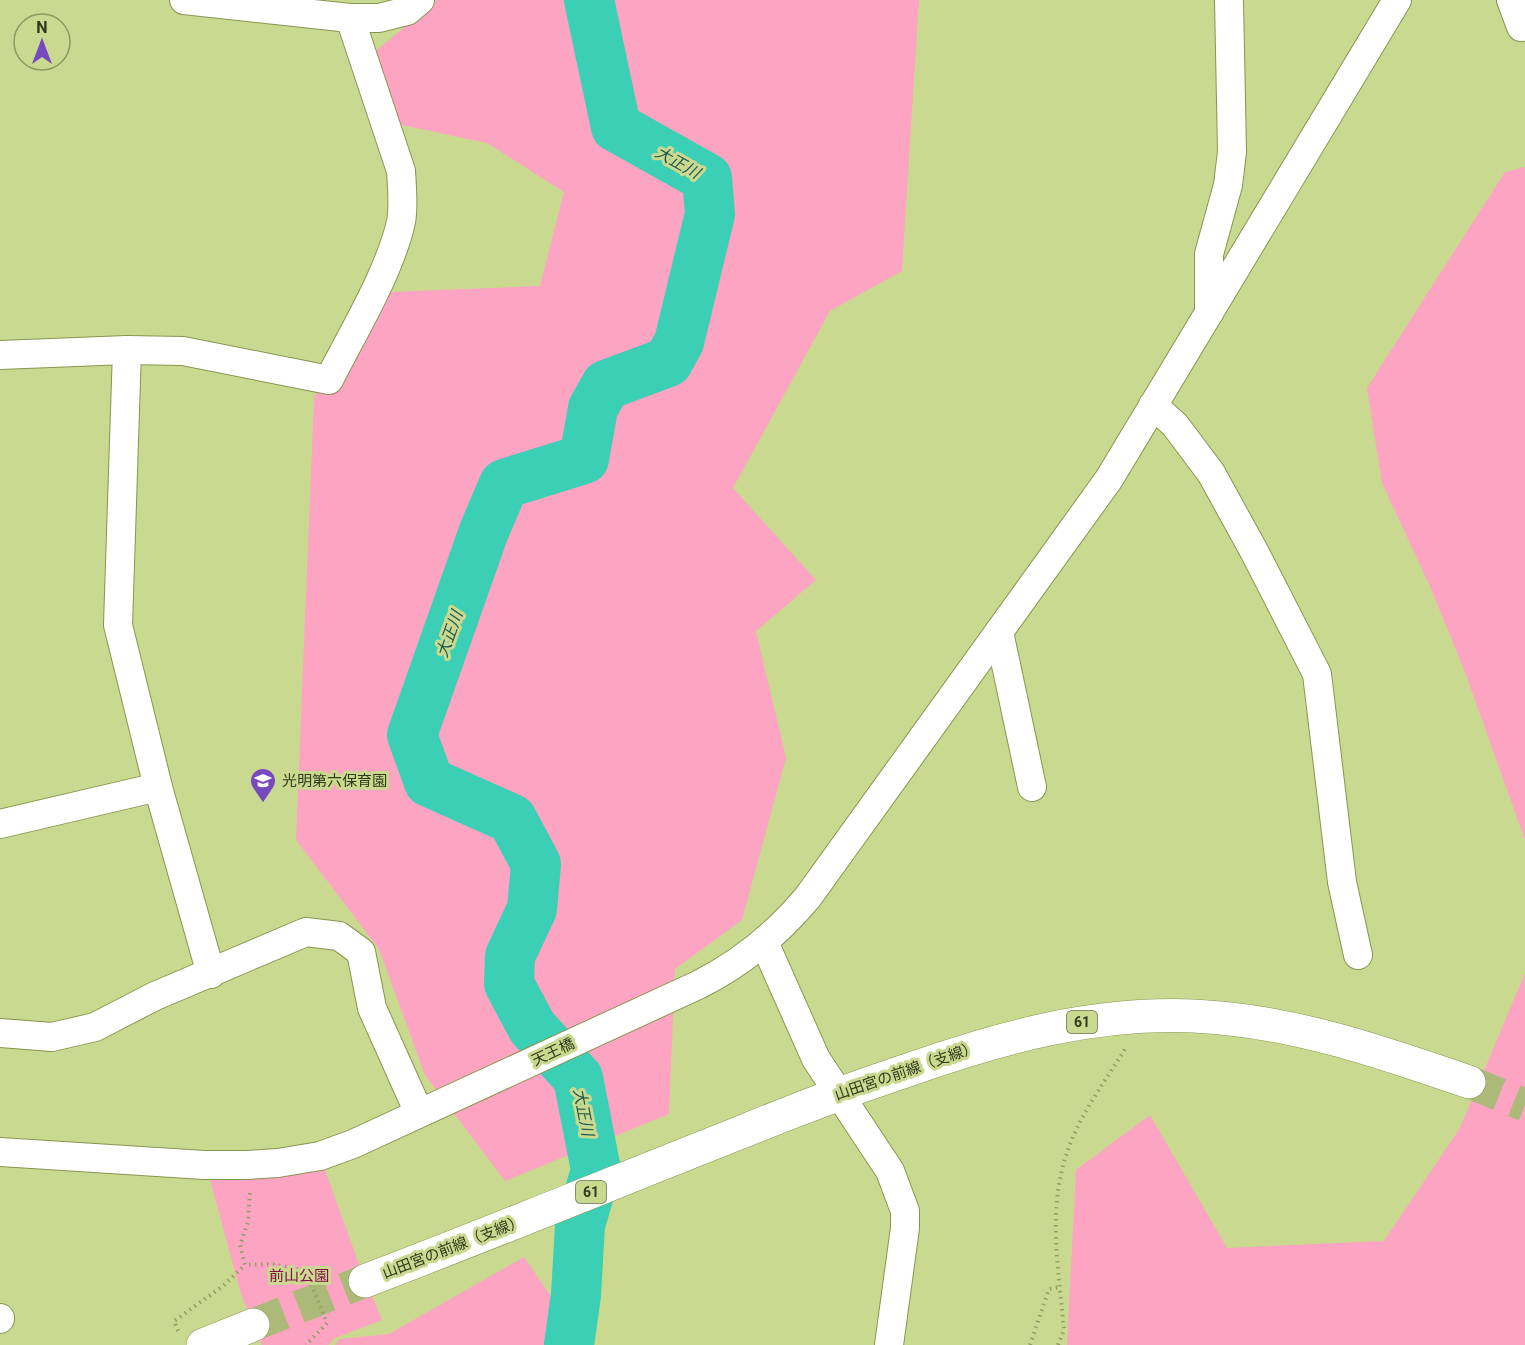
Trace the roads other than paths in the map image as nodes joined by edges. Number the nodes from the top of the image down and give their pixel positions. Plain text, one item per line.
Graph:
1 (198, 0) edge
2 (420, 0) edge
3 (1229, 0) edge
4 (1398, 0) edge
5 (1512, 0) edge
6 (350, 18) junction
7 (1521, 27) dead end
8 (1209, 313) junction
9 (127, 350) junction
10 (0, 355) edge
11 (1154, 405) junction
12 (999, 632) junction
13 (1032, 787) dead end
14 (158, 788) junction
15 (0, 824) edge
16 (764, 942) junction
17 (1358, 955) dead end
18 (211, 974) junction
19 (0, 1033) edge
20 (1469, 1082) tunnel mouth
21 (838, 1094) junction
22 (419, 1113) junction
23 (0, 1152) edge
24 (365, 1281) tunnel mouth
25 (254, 1325) tunnel mouth
26 (191, 1340) edge
27 (889, 1345) edge

1 - 6 street
2 - 6 street
3 - 8 street
4 - 8 street, 天王橋
5 - 7 street
6 - 9 street
8 - 11 street, 天王橋
9 - 10 street
9 - 14 street
11 - 12 street, 天王橋
11 - 17 street
12 - 13 street
12 - 16 street, 天王橋
14 - 15 street
14 - 18 street
16 - 21 street
16 - 22 street, 天王橋
18 - 19 street
18 - 22 street
20 - 21 main road, 山田宮の前線（支線） / 61
21 - 24 main road, 山田宮の前線（支線） / 61
21 - 27 street
22 - 23 street, 天王橋
25 - 26 main road

